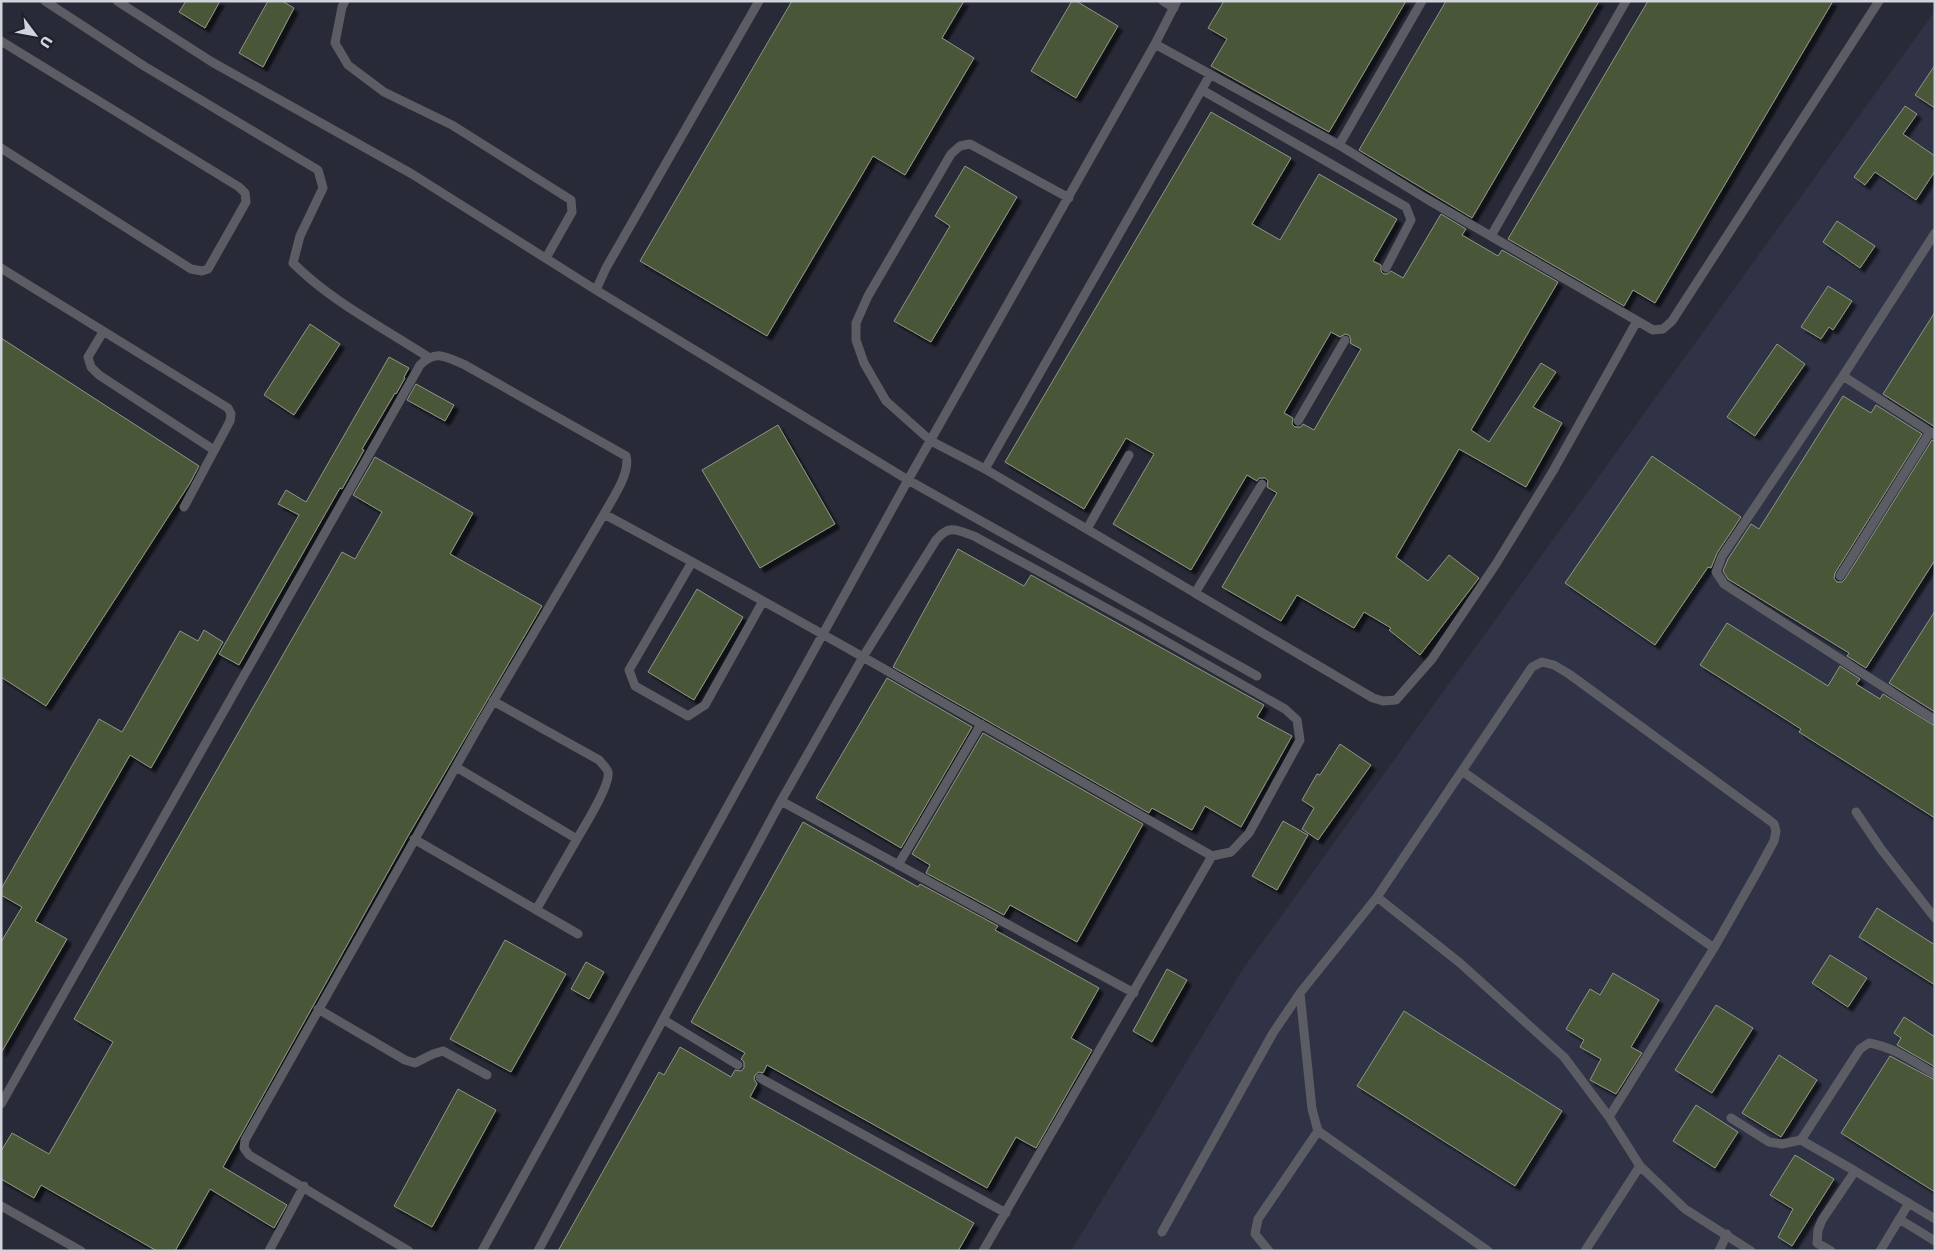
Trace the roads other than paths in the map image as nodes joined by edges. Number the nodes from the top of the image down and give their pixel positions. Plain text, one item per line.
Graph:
1 (45, 1) edge
2 (117, 1) edge
3 (345, 1) edge
4 (759, 1) edge
5 (1163, 1) edge
6 (1422, 1) edge
7 (1626, 1) edge
8 (1879, 1) edge
9 (1175, 4) edge
10 (1, 41) edge
11 (1155, 44) junction
12 (1210, 75) junction
13 (1202, 90) junction
14 (1339, 145) junction
15 (1, 148) edge
16 (1069, 198) junction
17 (1935, 233) edge
18 (1491, 236) junction
19 (546, 258) junction
20 (1, 268) edge
21 (1386, 268) dead end
22 (596, 290) junction
23 (1636, 321) junction
24 (104, 332) junction
25 (1345, 340) dead end
26 (428, 357) junction
27 (1843, 376) junction
28 (1298, 421) dead end
29 (1932, 433) edge
30 (931, 441) junction
31 (214, 450) junction
32 (1130, 455) dead end
33 (985, 469) junction
34 (908, 480) junction
35 (1262, 484) dead end
36 (184, 507) dead end
37 (604, 514) junction
38 (1087, 528) junction
39 (692, 562) junction
40 (1840, 576) dead end
41 (1195, 593) junction
42 (763, 601) junction
43 (823, 634) junction
44 (863, 657) junction
45 (1257, 676) dead end
46 (493, 701) junction
47 (1935, 720) edge
48 (980, 724) junction
49 (456, 767) junction
50 (1462, 771) junction
51 (781, 801) junction
52 (1856, 812) dead end
53 (414, 839) junction
54 (577, 839) junction
55 (1212, 856) junction
56 (898, 864) junction
57 (1378, 898) junction
58 (536, 910) junction
59 (1935, 918) edge
60 (578, 934) dead end
61 (1714, 948) junction
62 (1300, 992) junction
63 (1134, 993) junction
64 (318, 1010) junction
65 (664, 1020) junction
66 (738, 1065) dead end
67 (1935, 1074) edge
68 (488, 1075) dead end
69 (760, 1078) dead end
70 (1, 1104) edge
71 (1609, 1117) junction
72 (1732, 1118) dead end
73 (1318, 1131) junction
74 (1801, 1140) junction
75 (1640, 1166) junction
76 (1855, 1171) junction
77 (304, 1186) junction
78 (1909, 1203) junction
79 (1, 1206) edge
80 (1006, 1213) junction
81 (1935, 1219) edge
82 (1899, 1220) junction
83 (1162, 1232) dead end
84 (1727, 1234) junction
85 (1935, 1241) edge
86 (81, 1251) edge
87 (269, 1251) edge
88 (409, 1251) edge
89 (482, 1251) edge
90 (538, 1251) edge
91 (983, 1251) edge
92 (1268, 1251) edge
93 (1488, 1251) edge
94 (1585, 1251) edge
95 (1719, 1251) edge
96 (1751, 1251) edge
97 (1831, 1251) edge
98 (1880, 1251) edge

1 - 26 lane
2 - 19 lane
3 - 19 lane
4 - 22 lane
5 - 9 lane
6 - 14 lane
7 - 18 lane
8 - 23 lane
9 - 11 lane
10 - 15 lane
11 - 12 lane
11 - 16 lane
12 - 13 lane
12 - 14 lane
13 - 21 lane
13 - 33 lane
14 - 18 lane
16 - 30 lane
16 - 30 lane
17 - 27 lane
18 - 23 lane
19 - 22 lane
20 - 24 lane
22 - 34 lane
23 - 41 lane
24 - 31 lane
24 - 31 lane
25 - 28 lane
26 - 37 lane
26 - 70 lane
27 - 29 lane
27 - 47 lane
29 - 40 lane
30 - 33 lane
30 - 34 lane
31 - 36 lane
32 - 38 lane
33 - 38 lane
34 - 43 lane
34 - 45 lane
35 - 41 lane
37 - 39 lane
37 - 46 lane
38 - 41 lane
39 - 42 lane
39 - 42 lane
42 - 43 lane
43 - 44 lane
43 - 89 lane
44 - 48 lane
44 - 51 lane
44 - 55 lane
46 - 49 lane
46 - 54 lane
48 - 55 lane
48 - 56 lane
49 - 53 lane
49 - 54 lane
50 - 57 lane
50 - 61 lane
50 - 61 lane
51 - 56 lane
51 - 65 lane
52 - 59 lane
53 - 58 lane
53 - 64 lane
54 - 58 lane
55 - 63 lane
56 - 63 lane
57 - 62 lane
57 - 71 lane
58 - 60 lane
61 - 71 lane
62 - 73 lane
62 - 83 lane
63 - 80 lane
64 - 68 lane
64 - 77 lane
65 - 66 lane
65 - 90 lane
67 - 74 lane
69 - 80 lane
71 - 75 lane
72 - 74 lane
73 - 92 lane
73 - 93 lane
74 - 76 lane
75 - 84 lane
75 - 94 lane
76 - 78 lane
76 - 97 lane
77 - 87 lane
77 - 88 lane
78 - 81 lane
78 - 82 lane
79 - 86 lane
80 - 91 lane
82 - 85 lane
82 - 98 lane
84 - 95 lane
84 - 96 lane

